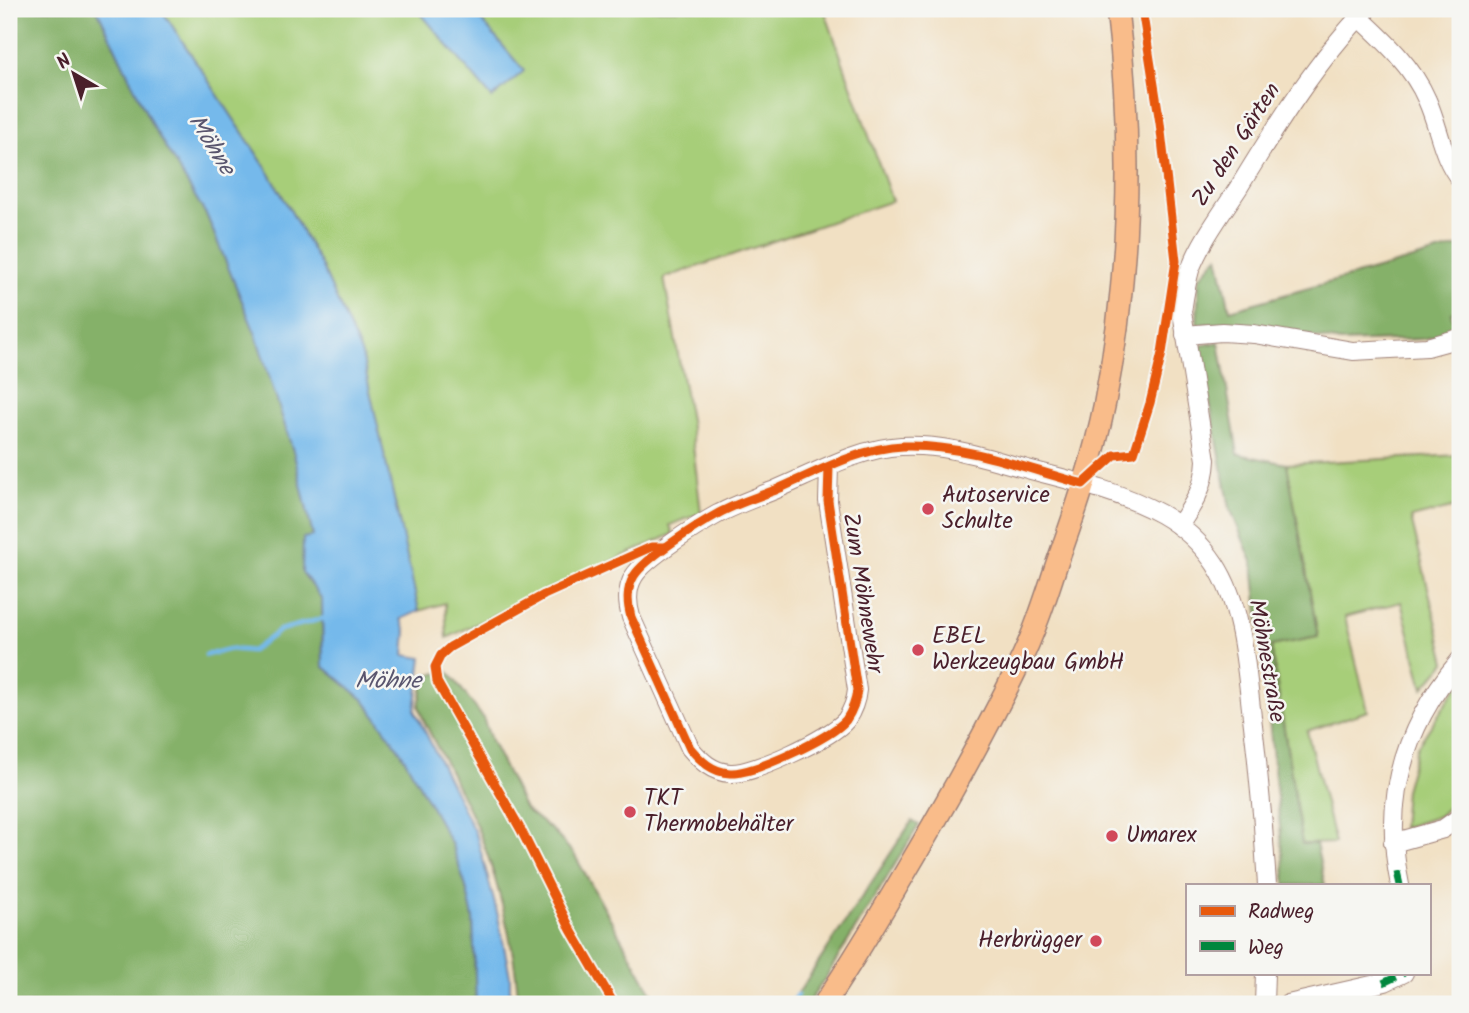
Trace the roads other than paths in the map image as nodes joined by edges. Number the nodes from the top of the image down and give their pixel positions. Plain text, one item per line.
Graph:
1 (1117, 9) edge
2 (1363, 13) edge
3 (1460, 179) edge
4 (1185, 335) junction
5 (1460, 338) edge
6 (829, 467) junction
7 (1083, 484) junction
8 (1179, 526) junction
9 (1460, 660) edge
10 (1460, 817) edge
11 (1393, 843) junction
12 (1266, 884) edge
13 (1400, 884) edge
14 (1265, 974) edge
15 (1402, 974) edge
16 (824, 1004) edge
17 (1264, 1004) edge
18 (1288, 1004) edge

1 - 7 main road
2 - 3 street
2 - 4 street, Zu den Gärten
4 - 5 street
4 - 8 street, Zu den Gärten
6 - 6 street, Zum Möhnewehr
6 - 7 street, Zum Möhnewehr
7 - 8 street, Möhnestraße
7 - 16 main road
8 - 12 street, Möhnestraße
9 - 11 street
10 - 11 street
11 - 13 street
14 - 17 street
15 - 18 street

